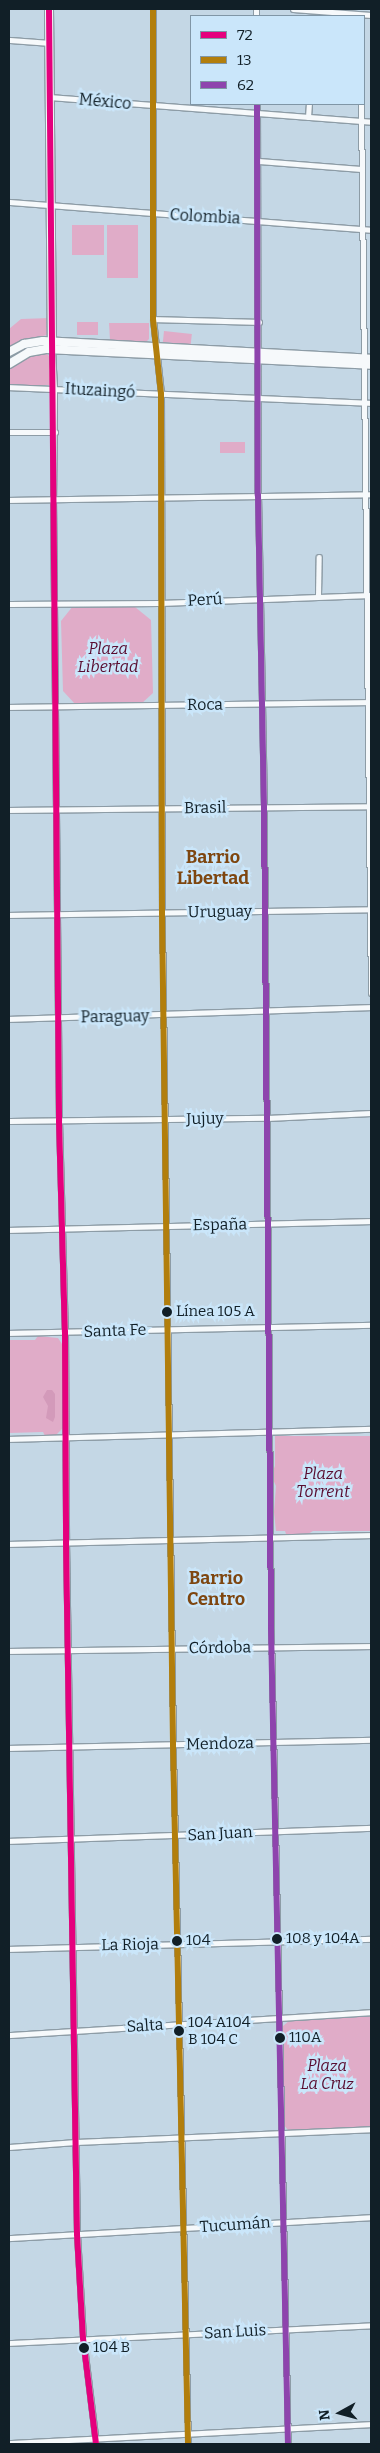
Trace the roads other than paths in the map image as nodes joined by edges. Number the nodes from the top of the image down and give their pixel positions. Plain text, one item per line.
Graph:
1 (49, 9) edge
2 (153, 9) edge
3 (293, 9) edge
4 (309, 13) edge
5 (359, 13) edge
6 (371, 15) edge
7 (9, 40) edge
8 (48, 43) junction
9 (49, 97) junction
10 (257, 105) edge
11 (309, 105) edge
12 (360, 105) edge
13 (154, 107) junction
14 (257, 113) junction
15 (308, 117) junction
16 (361, 121) junction
17 (371, 122) edge
18 (258, 161) junction
19 (362, 169) junction
20 (9, 202) edge
21 (51, 205) junction
22 (153, 214) junction
23 (259, 220) junction
24 (362, 229) junction
25 (371, 230) edge
26 (153, 319) junction
27 (259, 322) junction
28 (52, 346) junction
29 (155, 351) junction
30 (9, 352) edge
31 (259, 356) junction
32 (367, 362) edge
33 (9, 364) edge
34 (9, 387) edge
35 (54, 389) junction
36 (161, 394) junction
37 (257, 397) junction
38 (368, 403) edge
39 (9, 432) edge
40 (55, 432) junction
41 (369, 494) edge
42 (258, 495) junction
43 (160, 499) junction
44 (9, 500) edge
45 (53, 500) junction
46 (319, 557) dead end
47 (369, 595) edge
48 (318, 596) junction
49 (259, 598) junction
50 (55, 603) junction
51 (160, 603) junction
52 (9, 604) edge
53 (369, 702) edge
54 (262, 704) junction
55 (56, 706) junction
56 (161, 706) junction
57 (9, 707) edge
58 (370, 806) edge
59 (264, 807) junction
60 (162, 809) junction
61 (9, 810) edge
62 (57, 810) junction
63 (370, 909) edge
64 (265, 911) junction
65 (162, 913) junction
66 (58, 914) junction
67 (9, 915) edge
68 (371, 993) edge
69 (371, 1007) edge
70 (266, 1011) junction
71 (164, 1015) junction
72 (59, 1018) junction
73 (9, 1019) edge
74 (371, 1113) edge
75 (267, 1118) junction
76 (165, 1120) junction
77 (9, 1121) edge
78 (59, 1121) junction
79 (371, 1221) edge
80 (268, 1224) junction
81 (166, 1226) junction
82 (61, 1228) junction
83 (9, 1230) edge
84 (371, 1325) edge
85 (269, 1327) junction
86 (169, 1330) junction
87 (65, 1332) junction
88 (9, 1333) edge
89 (371, 1429) edge
90 (270, 1432) junction
91 (170, 1434) junction
92 (65, 1438) junction
93 (9, 1439) edge
94 (371, 1535) edge
95 (270, 1538) junction
96 (172, 1540) junction
97 (66, 1542) junction
98 (9, 1544) edge
99 (371, 1646) edge
100 (272, 1647) junction
101 (172, 1648) junction
102 (68, 1650) junction
103 (9, 1651) edge
104 (371, 1740) edge
105 (274, 1742) junction
106 (173, 1744) junction
107 (69, 1746) junction
108 (9, 1748) edge
109 (371, 1828) edge
110 (276, 1832) junction
111 (175, 1837) junction
112 (72, 1840) junction
113 (9, 1841) edge
114 (371, 1939) edge
115 (278, 1942) junction
116 (177, 1944) junction
117 (72, 1947) junction
118 (9, 1949) edge
119 (371, 2012) edge
120 (280, 2017) junction
121 (178, 2024) junction
122 (73, 2031) junction
123 (9, 2035) edge
124 (371, 2129) edge
125 (281, 2133) junction
126 (180, 2137) junction
127 (76, 2142) junction
128 (9, 2147) edge
129 (371, 2216) edge
130 (283, 2222) junction
131 (184, 2228) junction
132 (76, 2234) junction
133 (9, 2238) edge
134 (371, 2325) edge
135 (284, 2329) junction
136 (185, 2335) junction
137 (83, 2338) junction
138 (9, 2343) edge
139 (371, 2424) edge
140 (287, 2428) junction
141 (188, 2434) junction
142 (96, 2437) junction
143 (9, 2443) edge
144 (96, 2444) edge
145 (188, 2444) edge
146 (288, 2444) edge

1 - 8 main road
2 - 13 street
3 - 4 street
4 - 5 street
5 - 6 street
7 - 8 street
8 - 9 main road
9 - 13 street, México
9 - 21 main road
10 - 14 street
11 - 15 street
12 - 16 street
13 - 14 street, México
13 - 22 street
14 - 15 street, México
14 - 18 street
15 - 16 street, México
16 - 17 street, México
16 - 19 street
18 - 19 street
18 - 23 street
19 - 24 street
20 - 21 street, Colombia
21 - 22 street, Colombia
21 - 28 main road
22 - 23 street, Colombia
22 - 26 street
23 - 24 street, Colombia
23 - 27 street
24 - 25 street, Colombia
24 - 32 street
26 - 27 street
26 - 29 street
27 - 31 street
28 - 29 main road
28 - 30 main road
28 - 33 main road
28 - 35 street
29 - 31 main road
29 - 36 street
31 - 32 main road
31 - 37 street
32 - 38 street
34 - 35 street, Ituzaingó
35 - 36 street, Ituzaingó
35 - 40 street
36 - 37 street, Ituzaingó
36 - 43 street
37 - 38 street, Ituzaingó
37 - 42 street
38 - 41 street
39 - 40 street
40 - 45 street
41 - 42 street
41 - 47 street
42 - 43 street
42 - 49 street
43 - 45 street
43 - 51 street
44 - 45 street
45 - 50 street
46 - 48 street
47 - 48 street, Perú
47 - 53 street
48 - 49 street, Perú
49 - 51 street, Perú
49 - 54 street
50 - 51 street, Perú
50 - 52 street, Perú
50 - 55 street
51 - 56 street
53 - 54 street, Roca
53 - 58 street
54 - 56 street, Roca
54 - 59 street
55 - 56 street, Roca
55 - 57 street, Roca
55 - 62 street
56 - 60 street
58 - 59 street, Brasil
58 - 63 street
59 - 60 street, Brasil
59 - 64 street
60 - 62 street, Brasil
60 - 65 street
61 - 62 street, Brasil
62 - 66 street
63 - 64 street, Uruguay
63 - 68 street
64 - 65 street, Uruguay
64 - 70 street
65 - 66 street, Uruguay
65 - 71 street
66 - 67 street, Uruguay
66 - 72 street
69 - 70 street, Paraguay
70 - 71 street, Paraguay
70 - 75 street
71 - 72 street, Paraguay
71 - 76 street
72 - 73 street, Paraguay
72 - 78 street
74 - 75 street, Jujuy
75 - 76 street, Jujuy
75 - 80 street
76 - 78 street, Jujuy
76 - 81 street
77 - 78 street, Jujuy
78 - 82 street
79 - 80 street, España
80 - 81 street, España
80 - 85 street
81 - 82 street, España
81 - 86 street
82 - 83 street, España
82 - 87 street
84 - 85 street, Santa Fe
85 - 86 street, Santa Fe
85 - 90 street
86 - 87 street, Santa Fe
86 - 91 street
87 - 88 street, Santa Fe
87 - 92 street
89 - 90 street
90 - 91 street
90 - 95 street
91 - 92 street
91 - 96 street
92 - 93 street
92 - 97 street
94 - 95 street
95 - 96 street
95 - 100 street
96 - 97 street
96 - 101 street
97 - 98 street
97 - 102 street
99 - 100 street, Córdoba
100 - 101 street, Córdoba
100 - 105 street
101 - 102 street, Córdoba
101 - 106 street
102 - 103 street, Córdoba
102 - 107 street
104 - 105 street, Mendoza
105 - 106 street, Mendoza
105 - 110 street
106 - 107 street, Mendoza
106 - 111 street
107 - 108 street, Mendoza
107 - 112 street
109 - 110 street, San Juan
110 - 111 street, San Juan
110 - 115 street
111 - 112 street, San Juan
111 - 116 street
112 - 113 street, San Juan
112 - 117 street
114 - 115 street, La Rioja
115 - 116 street, La Rioja
115 - 120 street
116 - 117 street, La Rioja
116 - 121 street
117 - 118 street, La Rioja
117 - 122 street
119 - 120 street, Salta
120 - 121 street, Salta
120 - 125 street
121 - 122 street, Salta
121 - 126 street
122 - 123 street, Salta
122 - 127 street
124 - 125 street
125 - 126 street
125 - 130 street
126 - 127 street
126 - 131 street
127 - 128 street
127 - 132 street
129 - 130 street, Tucumán
130 - 131 street, Tucumán
130 - 135 street
131 - 132 street, Tucumán
131 - 136 street
132 - 133 street, Tucumán
132 - 137 street
134 - 135 street, San Luis
135 - 136 street, San Luis
135 - 140 street
136 - 137 street, San Luis
136 - 141 street
137 - 138 street, San Luis
137 - 142 street
139 - 140 street
140 - 141 street
140 - 146 street
141 - 142 street
141 - 145 street
142 - 143 street
142 - 144 street

